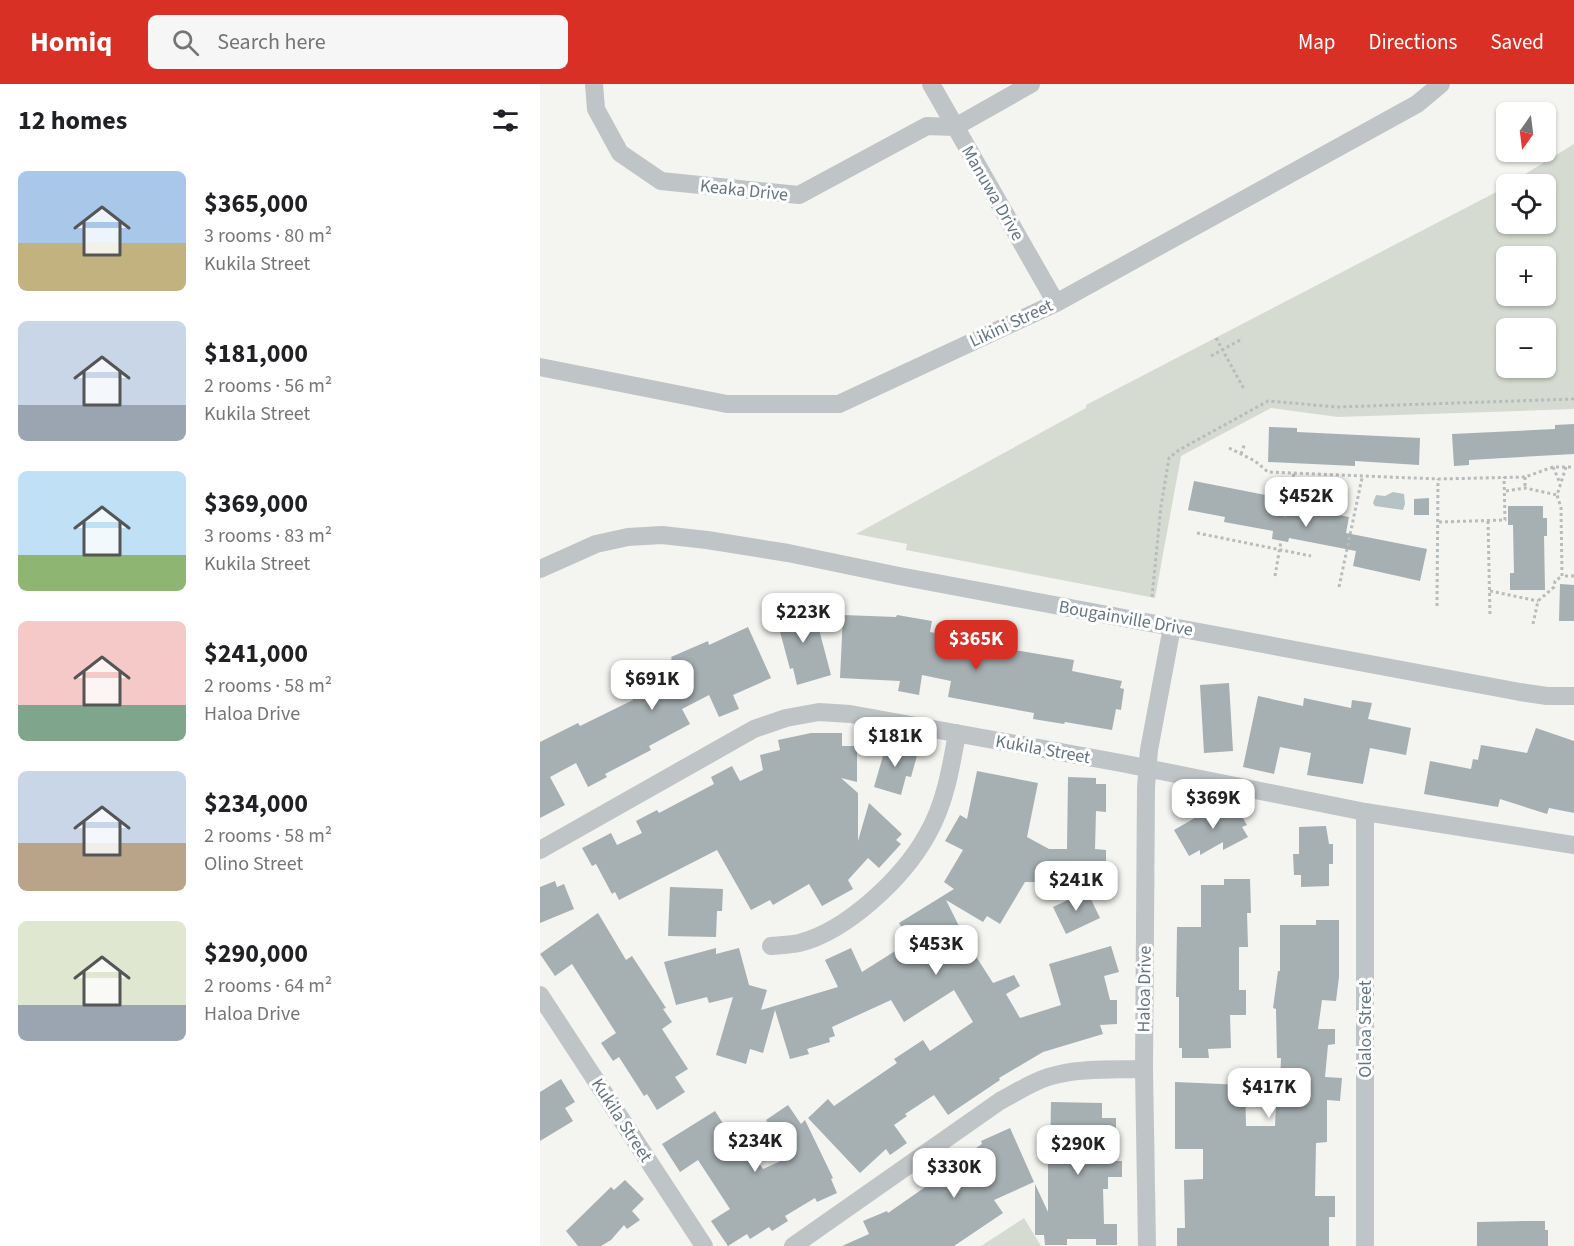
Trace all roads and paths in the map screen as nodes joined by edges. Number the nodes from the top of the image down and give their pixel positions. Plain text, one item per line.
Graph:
1 (594, 84) edge
2 (931, 84) edge
3 (1031, 84) edge
4 (1441, 84) edge
5 (955, 127) junction
6 (1056, 303) junction
7 (1216, 338) dead end
8 (1242, 339) dead end
9 (1222, 350) junction
10 (1211, 356) dead end
11 (540, 366) edge
12 (1244, 389) dead end
13 (1574, 399) edge
14 (1245, 443) dead end
15 (1229, 448) dead end
16 (1241, 454) junction
17 (1553, 467) junction
18 (1566, 467) junction
19 (1574, 467) edge
20 (1294, 473) junction
21 (1504, 477) junction
22 (1525, 477) junction
23 (1362, 478) dead end
24 (1438, 479) junction
25 (1561, 484) junction
26 (1525, 488) junction
27 (1505, 491) junction
28 (1557, 495) junction
29 (1286, 518) dead end
30 (1488, 521) junction
31 (1438, 522) junction
32 (1197, 533) dead end
33 (1281, 541) dead end
34 (1280, 550) junction
35 (1311, 556) dead end
36 (540, 569) edge
37 (1275, 576) dead end
38 (1562, 576) junction
39 (1574, 576) edge
40 (1339, 587) dead end
41 (1490, 591) junction
42 (1152, 597) dead end
43 (1538, 601) junction
44 (1437, 606) dead end
45 (1490, 616) dead end
46 (1533, 624) dead end
47 (1173, 627) junction
48 (1574, 696) edge
49 (957, 733) junction
50 (1148, 768) junction
51 (1365, 812) junction
52 (1574, 845) edge
53 (540, 850) edge
54 (771, 946) dead end
55 (540, 995) edge
56 (1144, 1069) junction
57 (704, 1246) edge
58 (793, 1246) edge
59 (1147, 1246) edge
60 (1365, 1246) edge

1 - 5 street, Keaka Drive
2 - 5 street, Manuwa Drive
3 - 5 street, Keaka Drive
4 - 6 street, Likini Street
5 - 6 street, Manuwa Drive
6 - 11 street, Likini Street
7 - 9 path
8 - 9 path
9 - 10 path
9 - 12 path
13 - 42 path
14 - 16 path
15 - 16 path
16 - 20 path
17 - 18 path
17 - 22 path
17 - 25 path
18 - 19 path
18 - 25 path
20 - 24 path
20 - 29 path
21 - 22 path
21 - 24 path
21 - 27 path
22 - 26 path
23 - 40 path
24 - 31 path
25 - 28 path
26 - 27 path
26 - 28 path
27 - 30 path
28 - 38 path
30 - 31 path
30 - 41 path
31 - 44 path
32 - 34 path
33 - 34 path
34 - 35 path
34 - 37 path
36 - 47 street, Bougainville Drive
38 - 39 path
38 - 43 path
41 - 43 path
41 - 45 path
43 - 46 path
47 - 48 street, Bougainville Drive
47 - 50 street, Haloa Drive
49 - 50 street, Kukila Street
49 - 53 street, Kukila Street
49 - 54 street
50 - 51 street, Kukila Street
50 - 56 street, Haloa Drive
51 - 52 street, Kukila Street
51 - 60 street, Olaloa Street
55 - 57 street, Kukila Street
56 - 58 street
56 - 59 street, Haloa Drive

